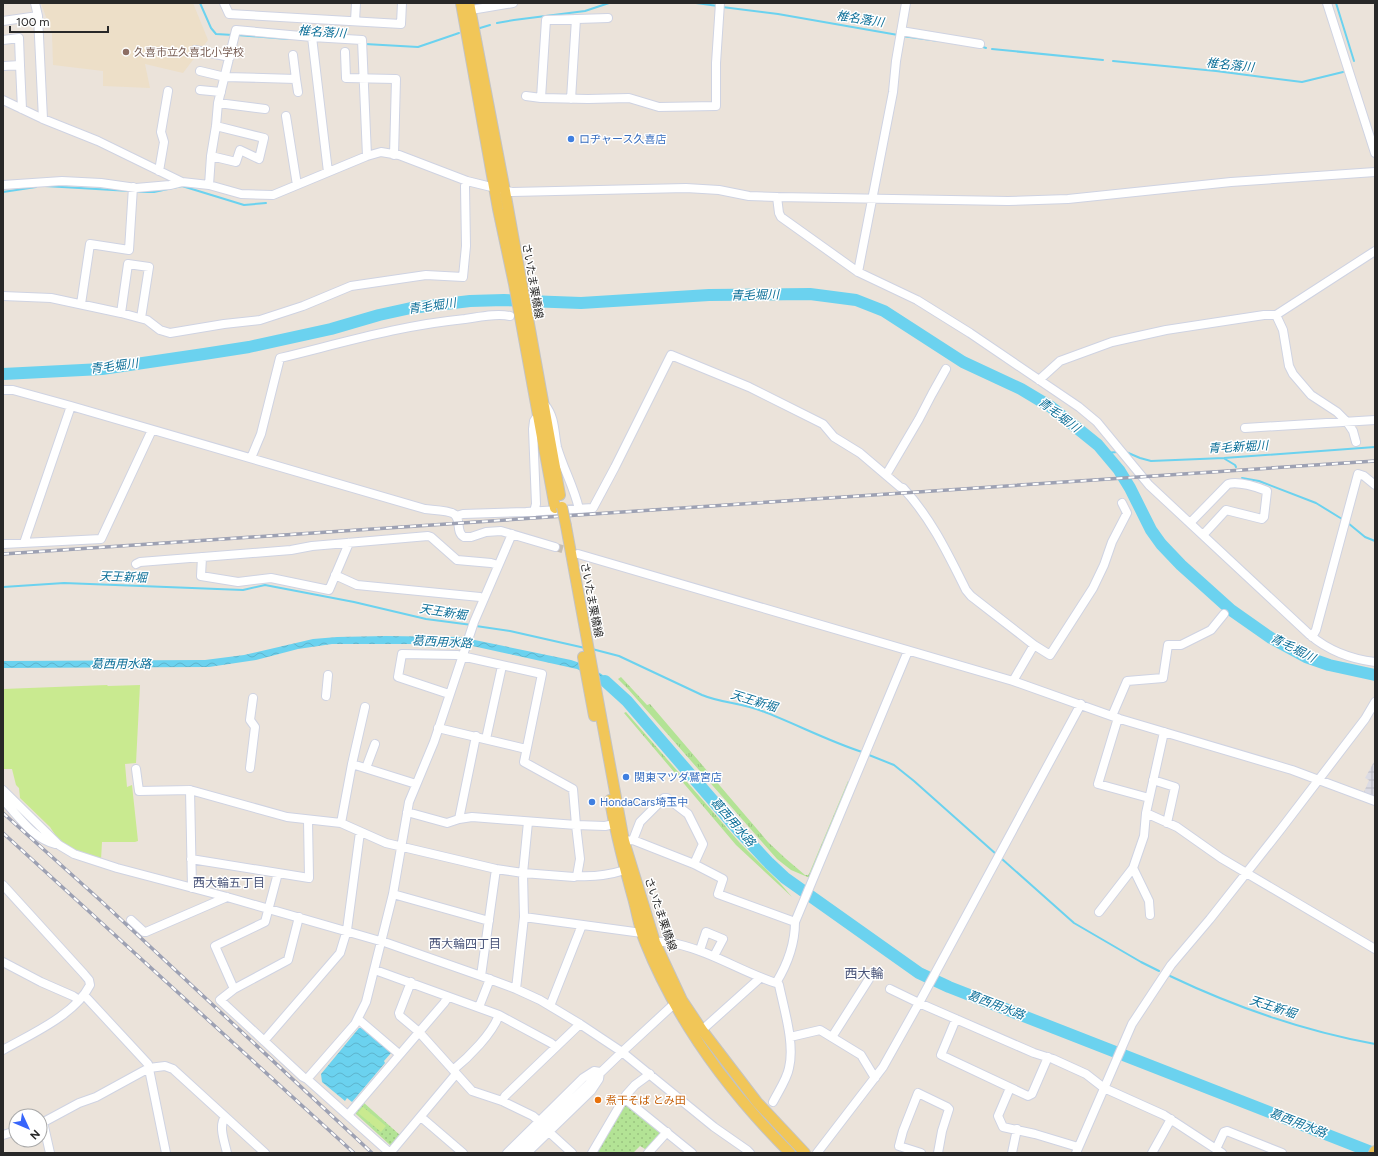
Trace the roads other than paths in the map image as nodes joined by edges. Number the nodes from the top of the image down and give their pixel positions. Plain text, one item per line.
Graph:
1 (35, 3) edge
2 (224, 3) edge
3 (356, 3) edge
4 (402, 3) edge
5 (462, 3) edge
6 (513, 3) edge
7 (720, 3) edge
8 (906, 3) edge
9 (1328, 3) edge
10 (470, 6) edge
11 (38, 16) junction
12 (608, 18) dead end
13 (576, 19) junction
14 (3, 21) edge
15 (355, 21) junction
16 (901, 31) junction
17 (312, 37) junction
18 (3, 40) edge
19 (980, 44) dead end
20 (195, 50) dead end
21 (345, 52) dead end
22 (293, 55) dead end
23 (230, 57) junction
24 (20, 65) junction
25 (4, 66) edge
26 (200, 71) dead end
27 (225, 77) junction
28 (364, 78) junction
29 (296, 79) junction
30 (168, 90) dead end
31 (200, 90) dead end
32 (221, 92) junction
33 (298, 92) dead end
34 (526, 96) dead end
35 (541, 98) junction
36 (571, 99) junction
37 (3, 100) edge
38 (218, 103) junction
39 (22, 109) junction
40 (265, 109) dead end
41 (286, 116) dead end
42 (43, 119) junction
43 (216, 126) junction
44 (1375, 153) edge
45 (394, 155) junction
46 (211, 156) junction
47 (366, 156) junction
48 (159, 171) junction
49 (328, 172) junction
50 (1375, 172) edge
51 (467, 181) junction
52 (182, 182) junction
53 (3, 185) edge
54 (209, 185) junction
55 (297, 185) junction
56 (133, 187) junction
57 (494, 188) junction
58 (505, 191) junction
59 (777, 197) junction
60 (872, 198) junction
61 (1375, 251) edge
62 (858, 272) junction
63 (518, 284) junction
64 (3, 296) edge
65 (81, 304) junction
66 (121, 313) junction
67 (519, 315) junction
68 (1276, 315) junction
69 (141, 318) junction
70 (946, 369) dead end
71 (1039, 380) junction
72 (3, 390) edge
73 (544, 405) junction
74 (70, 406) junction
75 (538, 415) junction
76 (1375, 420) edge
77 (1347, 422) junction
78 (1245, 428) dead end
79 (152, 430) junction
80 (1356, 442) dead end
81 (251, 458) junction
82 (886, 474) junction
83 (1375, 485) edge
84 (1122, 503) dead end
85 (559, 508) junction
86 (579, 508) junction
87 (534, 512) junction
88 (456, 516) junction
89 (1190, 523) junction
90 (512, 534) junction
91 (1203, 535) junction
92 (24, 543) junction
93 (349, 543) junction
94 (3, 544) edge
95 (555, 547) tunnel mouth
96 (578, 554) tunnel mouth
97 (202, 557) junction
98 (136, 564) dead end
99 (498, 566) junction
100 (335, 575) junction
101 (484, 599) junction
102 (1224, 614) dead end
103 (1312, 637) junction
104 (1034, 645) junction
105 (908, 651) junction
106 (462, 656) junction
107 (1375, 662) edge
108 (502, 666) junction
109 (328, 675) dead end
110 (1013, 681) junction
111 (592, 688) junction
112 (449, 694) junction
113 (326, 696) dead end
114 (253, 698) dead end
115 (1375, 702) edge
116 (1081, 704) junction
117 (365, 707) dead end
118 (1115, 717) junction
119 (438, 728) junction
120 (1164, 732) junction
121 (476, 736) junction
122 (486, 738) junction
123 (375, 744) dead end
124 (526, 749) junction
125 (352, 764) junction
126 (250, 768) dead end
127 (366, 768) junction
128 (136, 769) dead end
129 (1318, 779) junction
130 (1153, 780) junction
131 (416, 784) junction
132 (3, 790) edge
133 (190, 790) junction
134 (1149, 798) junction
135 (1375, 800) edge
136 (5, 802) edge
137 (24, 811) junction
138 (406, 812) junction
139 (1146, 814) junction
140 (459, 819) junction
141 (308, 820) junction
142 (528, 822) junction
143 (341, 823) junction
144 (1167, 823) junction
145 (614, 824) junction
146 (576, 825) junction
147 (360, 832) junction
148 (629, 840) junction
149 (59, 845) junction
150 (401, 847) junction
151 (191, 859) junction
152 (694, 864) junction
153 (1133, 868) junction
154 (496, 869) junction
155 (625, 870) junction
156 (278, 873) junction
157 (523, 873) junction
158 (1246, 873) junction
159 (577, 876) junction
160 (3, 885) edge
161 (192, 888) junction
162 (393, 894) junction
163 (228, 896) junction
164 (269, 909) junction
165 (1099, 912) dead end
166 (1150, 915) dead end
167 (300, 917) junction
168 (524, 917) junction
169 (131, 920) dead end
170 (489, 921) junction
171 (795, 922) junction
172 (582, 925) junction
173 (347, 930) junction
174 (642, 933) junction
175 (382, 942) junction
176 (655, 942) junction
177 (1375, 949) edge
178 (700, 950) junction
179 (714, 956) junction
180 (3, 962) edge
181 (375, 970) junction
182 (481, 976) junction
183 (760, 978) junction
184 (490, 979) junction
185 (869, 979) dead end
186 (411, 982) junction
187 (777, 982) junction
188 (234, 989) junction
189 (516, 989) junction
190 (890, 989) dead end
191 (448, 997) junction
192 (81, 998) junction
193 (678, 1002) junction
194 (919, 1003) junction
195 (550, 1006) junction
196 (479, 1007) junction
197 (499, 1015) junction
198 (358, 1019) junction
199 (956, 1019) junction
200 (580, 1024) junction
201 (702, 1030) junction
202 (418, 1032) junction
203 (790, 1037) junction
204 (832, 1037) junction
205 (264, 1041) junction
206 (556, 1047) junction
207 (3, 1050) edge
208 (622, 1052) junction
209 (399, 1054) junction
210 (1048, 1057) junction
211 (149, 1068) junction
212 (454, 1072) junction
213 (600, 1072) junction
214 (650, 1074) junction
215 (874, 1078) junction
216 (308, 1079) junction
217 (1010, 1088) junction
218 (1104, 1088) junction
219 (624, 1098) junction
220 (502, 1101) junction
221 (773, 1102) dead end
222 (348, 1115) junction
223 (225, 1117) junction
224 (421, 1117) junction
225 (48, 1119) edge
226 (1171, 1119) junction
227 (540, 1122) junction
228 (1016, 1130) junction
229 (549, 1132) junction
230 (667, 1132) junction
231 (1077, 1150) edge
232 (1219, 1151) edge
233 (166, 1153) edge
234 (227, 1153) edge
235 (264, 1153) edge
236 (390, 1153) edge
237 (463, 1153) edge
238 (507, 1153) edge
239 (517, 1153) edge
240 (527, 1153) edge
241 (572, 1153) edge
242 (592, 1153) edge
243 (648, 1153) edge
244 (692, 1153) edge
245 (750, 1153) edge
246 (790, 1153) edge
247 (805, 1153) edge
248 (818, 1153) edge
249 (921, 1153) edge
250 (938, 1153) edge
251 (1012, 1153) edge
252 (1152, 1153) edge
253 (1282, 1153) edge

1 - 11 street
2 - 15 street
3 - 15 street
4 - 15 street
5 - 57 main road, さいたま栗橋線
6 - 10 street
7 - 36 street
8 - 16 street
9 - 44 street
10 - 58 main road, さいたま栗橋線
11 - 14 street
11 - 42 street
12 - 13 street
13 - 35 street
13 - 36 street
16 - 19 street
16 - 60 street
17 - 23 street
17 - 28 street
17 - 49 street
18 - 24 street
20 - 23 street
21 - 28 street
22 - 29 street
23 - 27 street
24 - 25 street
24 - 39 street
26 - 27 street
27 - 29 street
27 - 32 street
28 - 45 street
28 - 47 street
29 - 33 street
30 - 48 street
31 - 32 street
32 - 38 street
34 - 35 street
35 - 36 street
37 - 39 street
38 - 40 street
38 - 43 street
39 - 42 street
41 - 55 street
42 - 48 street
43 - 46 street
43 - 46 street
45 - 47 street
45 - 51 street
46 - 54 street
47 - 49 street
48 - 52 street
49 - 55 street
50 - 60 street
51 - 57 street
51 - 69 street
52 - 54 street
52 - 56 street
53 - 56 street
54 - 55 street
56 - 65 street
57 - 58 street
57 - 63 main road, さいたま栗橋線
58 - 59 street
58 - 63 main road, さいたま栗橋線
59 - 60 street
59 - 62 street
60 - 62 street
61 - 68 street
62 - 71 street
63 - 67 main road, さいたま栗橋線
64 - 65 street
65 - 66 street
66 - 69 street
66 - 69 street
67 - 73 main road, さいたま栗橋線
67 - 75 main road, さいたま栗橋線
67 - 81 street
68 - 71 street
68 - 77 street
70 - 82 street
71 - 89 street
72 - 74 street
73 - 85 main road, さいたま栗橋線
73 - 86 street
74 - 79 street
74 - 92 street
75 - 85 main road, さいたま栗橋線
75 - 87 street
76 - 77 street
77 - 78 street
77 - 80 street
79 - 81 street
79 - 92 street
81 - 88 street
82 - 86 street
82 - 104 street
83 - 103 street
84 - 104 street
85 - 111 main road, さいたま栗橋線
86 - 87 street
87 - 88 street
88 - 90 street
89 - 91 street
89 - 91 street
90 - 95 street
90 - 99 street
91 - 103 street
92 - 94 street
93 - 97 street
93 - 99 street
93 - 100 street
96 - 105 street
97 - 98 street
97 - 100 street
99 - 101 street
100 - 101 street
101 - 106 street
102 - 118 street
103 - 107 street
104 - 110 street
105 - 110 street
105 - 171 street
106 - 108 street
106 - 112 street
106 - 112 street
108 - 122 street
108 - 124 street
109 - 113 street
110 - 116 street
111 - 145 main road, さいたま栗橋線
111 - 148 main road, さいたま栗橋線
112 - 119 street
114 - 126 street
115 - 129 street
116 - 118 street
116 - 194 street
117 - 125 street
118 - 120 street
118 - 134 street
119 - 121 street
119 - 131 street
120 - 129 street
120 - 130 street
121 - 122 street
121 - 140 street
122 - 124 street
123 - 127 street
124 - 146 street
125 - 127 street
125 - 143 street
127 - 131 street
128 - 133 street
129 - 135 street
129 - 158 street
130 - 134 street
130 - 144 street
131 - 138 street
132 - 137 street
133 - 141 street
133 - 151 street
134 - 139 street
136 - 137 street
136 - 149 street
137 - 149 street
138 - 140 street
138 - 150 street
139 - 144 street
139 - 153 street
140 - 142 street
141 - 143 street
141 - 156 street
142 - 146 street
142 - 157 street
143 - 147 street
144 - 158 street
145 - 146 street
145 - 155 main road, さいたま栗橋線
146 - 159 street
147 - 150 street
147 - 173 street
148 - 152 street
148 - 152 street
148 - 176 main road, さいたま栗橋線
149 - 161 street
150 - 154 street
150 - 162 street
151 - 156 street
151 - 161 street
152 - 171 street
153 - 165 street
153 - 166 street
154 - 157 street
154 - 170 street
155 - 159 street
155 - 174 main road, さいたま栗橋線
156 - 164 street
157 - 159 street
157 - 168 street
158 - 177 street
158 - 218 street
160 - 192 street
161 - 163 street
162 - 170 street
162 - 175 street
163 - 164 street
163 - 169 street
164 - 167 street
164 - 188 street
167 - 173 street
167 - 188 street
168 - 172 street
168 - 189 street
170 - 182 street
171 - 187 street
172 - 174 street
172 - 195 street
173 - 175 street
173 - 205 street
174 - 193 main road, さいたま栗橋線
175 - 181 street
175 - 182 street
176 - 178 street
176 - 193 main road, さいたま栗橋線
178 - 179 street
178 - 179 street
179 - 183 street
180 - 192 street
181 - 186 street
181 - 198 street
182 - 184 street
183 - 187 street
183 - 201 street
184 - 189 street
184 - 196 street
185 - 204 street
186 - 191 street
186 - 202 street
187 - 203 street
188 - 205 street
189 - 195 street
190 - 194 street
191 - 196 street
191 - 202 street
192 - 207 street
192 - 211 street
193 - 201 main road, さいたま栗橋線
193 - 208 street
193 - 246 main road, さいたま栗橋線
194 - 199 street
194 - 215 street
195 - 200 street
196 - 197 street
197 - 206 street
197 - 212 street
198 - 209 street
198 - 216 street
199 - 210 street
199 - 217 street
200 - 206 street
200 - 208 street
201 - 247 main road, さいたま栗橋線
202 - 209 street
202 - 212 street
203 - 204 street
203 - 221 street
204 - 215 street
205 - 216 street
206 - 220 street
208 - 213 street
208 - 214 street
209 - 222 street
210 - 217 street
210 - 218 street
211 - 223 street
211 - 225 street
211 - 233 street
212 - 220 street
212 - 224 street
213 - 227 street
213 - 229 street
213 - 239 street
214 - 219 street
214 - 245 street
215 - 248 street
216 - 222 street
217 - 228 street
218 - 226 street
218 - 231 street
219 - 230 street
219 - 242 street
220 - 227 street
222 - 236 street
223 - 234 street
223 - 235 street
224 - 236 street
224 - 237 street
226 - 232 street
226 - 252 street
227 - 238 street
228 - 231 street
228 - 251 street
229 - 240 street
229 - 241 street
230 - 243 street
230 - 244 street
232 - 253 street
249 - 250 street

